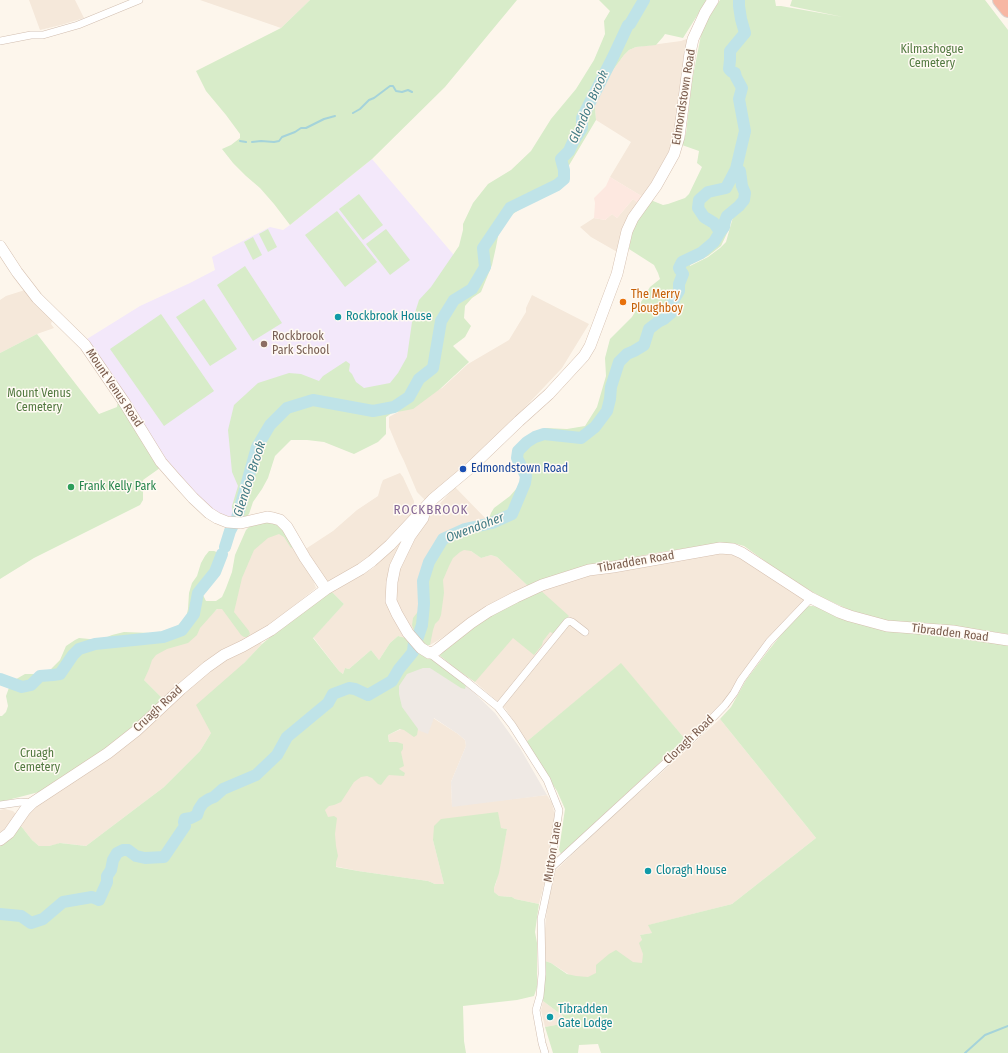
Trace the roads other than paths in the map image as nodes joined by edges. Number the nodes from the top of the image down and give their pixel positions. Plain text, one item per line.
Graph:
1 (139, 0) edge
2 (713, 0) edge
3 (1000, 0) edge
4 (1008, 10) edge
5 (0, 41) edge
6 (0, 246) edge
7 (422, 510) junction
8 (326, 589) junction
9 (811, 598) junction
10 (585, 632) dead end
11 (1008, 640) edge
12 (425, 650) junction
13 (498, 707) junction
14 (32, 803) junction
15 (0, 805) edge
16 (0, 840) edge
17 (552, 867) junction
18 (545, 1053) edge

1 - 5 street
2 - 7 street, Edmondstown Road
3 - 4 highway
6 - 8 street, Mount Venus Road
7 - 8 street, Edmondstown Road
7 - 12 street
8 - 14 street, Cruagh Road
9 - 11 street, Tibradden Road
9 - 12 street, Tibradden Road
9 - 17 street, Cloragh Road
10 - 13 street
12 - 13 street, Mutton Lane
13 - 17 street, Mutton Lane
14 - 15 street
14 - 16 street, Cruagh Road
17 - 18 street, Mutton Lane

